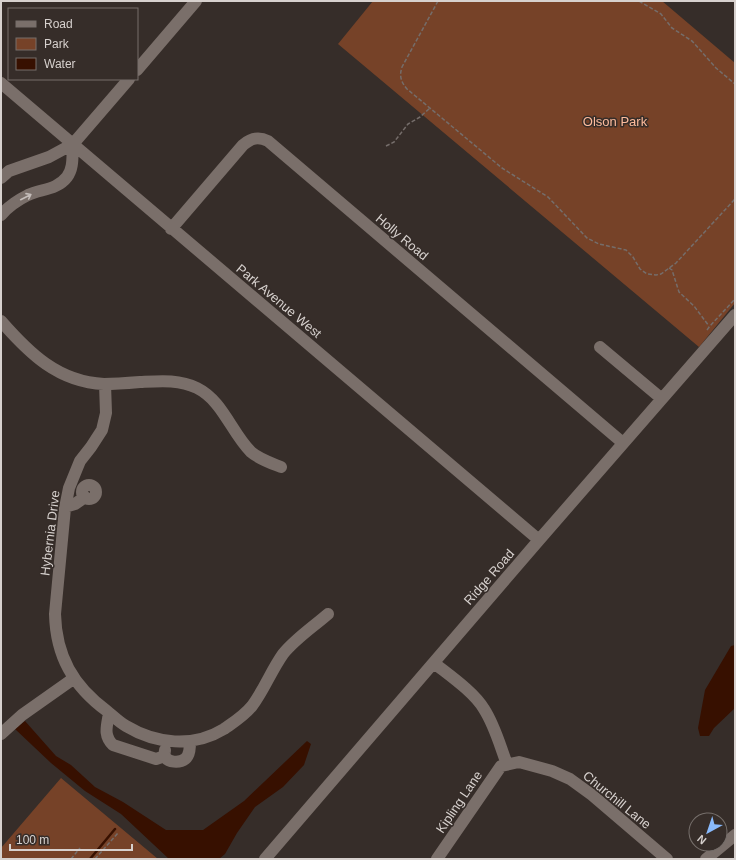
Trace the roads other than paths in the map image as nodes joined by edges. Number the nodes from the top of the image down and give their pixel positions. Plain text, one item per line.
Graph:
1 (196, 1) edge
2 (138, 69) edge
3 (128, 80) edge
4 (1, 83) edge
5 (72, 144) junction
6 (97, 165) junction
7 (3, 175) edge
8 (62, 179) junction
9 (2, 211) edge
10 (171, 229) junction
11 (735, 315) edge
12 (3, 328) edge
13 (600, 347) dead end
14 (105, 384) junction
15 (662, 399) junction
16 (624, 443) junction
17 (281, 467) dead end
18 (85, 497) dead end
19 (65, 507) junction
20 (539, 540) junction
21 (328, 614) dead end
22 (434, 663) junction
23 (73, 679) junction
24 (109, 713) junction
25 (1, 734) edge
26 (165, 741) junction
27 (190, 741) junction
28 (165, 756) junction
29 (507, 764) junction
30 (735, 835) edge
31 (265, 859) edge
32 (437, 859) edge
33 (667, 859) edge
34 (706, 859) edge

1 - 2 street
3 - 5 street
4 - 5 street, Park Avenue West
5 - 6 street, Park Avenue West
5 - 7 street
5 - 8 street
6 - 8 street
6 - 10 street, Park Avenue West
9 -> 8 street
10 - 16 street, Holly Road
10 - 20 street, Park Avenue West
11 - 15 street, Ridge Road
12 - 14 street
13 - 15 street
14 - 17 street
14 - 19 street, Hybernia Drive
15 - 16 street, Ridge Road
16 - 20 street, Ridge Road
18 - 19 street
19 - 23 street, Hybernia Drive
20 - 22 street, Ridge Road
21 - 27 street, Hybernia Drive
22 - 29 street
22 - 31 street, Ridge Road
23 - 24 street, Hybernia Drive
23 - 25 street
24 - 26 street, Hybernia Drive
24 - 28 street
26 - 27 street, Hybernia Drive
26 - 28 street
27 - 28 street
29 - 32 street, Kipling Lane
29 - 33 street, Churchill Lane
30 - 34 street

